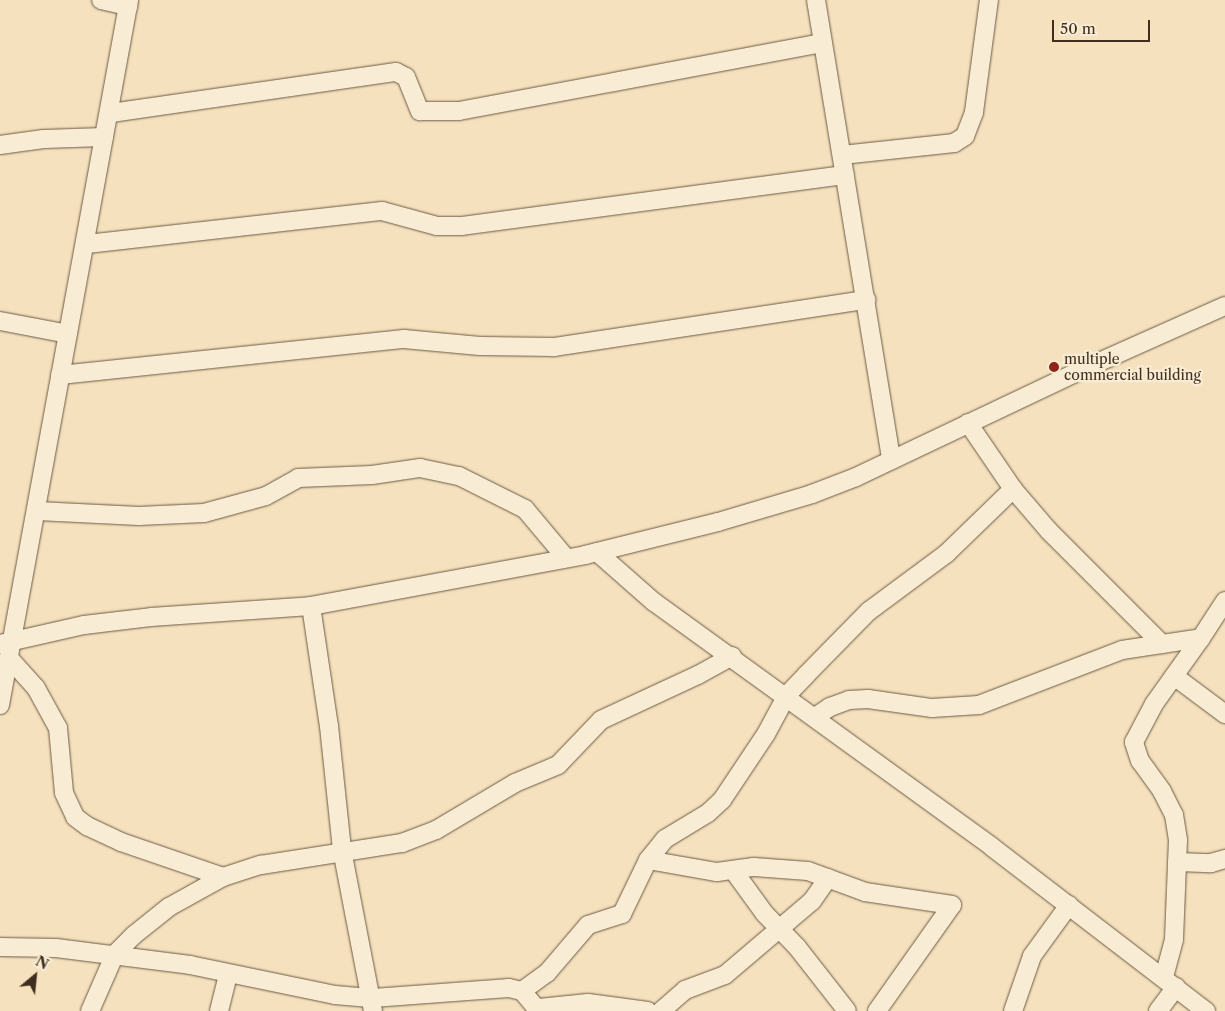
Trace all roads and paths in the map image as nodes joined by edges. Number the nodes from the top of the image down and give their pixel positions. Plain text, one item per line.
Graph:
1 (101, 0) edge
2 (816, 0) edge
3 (989, 0) edge
4 (129, 3) edge
5 (823, 44) junction
6 (111, 113) junction
7 (104, 137) junction
8 (0, 145) edge
9 (842, 155) junction
10 (845, 175) junction
11 (87, 244) junction
12 (866, 300) junction
13 (1225, 306) edge
14 (0, 321) edge
15 (68, 334) junction
16 (60, 375) junction
17 (968, 423) junction
18 (891, 460) junction
19 (1013, 489) junction
20 (37, 510) junction
21 (597, 552) junction
22 (566, 558) junction
23 (1225, 601) edge
24 (312, 606) junction
25 (1201, 638) junction
26 (1162, 644) junction
27 (7, 649) edge
28 (732, 656) junction
29 (1174, 676) junction
30 (787, 695) junction
31 (0, 705) edge
32 (1225, 714) edge
33 (815, 717) junction
34 (342, 850) junction
35 (1225, 859) edge
36 (648, 860) junction
37 (1177, 862) junction
38 (733, 870) junction
39 (223, 877) junction
40 (828, 878) junction
41 (1069, 905) junction
42 (778, 927) junction
43 (0, 947) edge
44 (115, 954) junction
45 (228, 974) junction
46 (1170, 982) junction
47 (522, 991) junction
48 (373, 1004) edge
49 (539, 1010) edge
50 (90, 1011) edge
51 (220, 1011) edge
52 (647, 1011) edge
53 (661, 1011) edge
54 (847, 1011) edge
55 (877, 1011) edge
56 (1013, 1011) edge
57 (1158, 1011) edge
58 (1206, 1011) edge

1 - 4 street
2 - 5 street
3 - 9 street
4 - 6 street
5 - 6 street
5 - 9 street
6 - 7 street
7 - 8 street
7 - 11 street
9 - 10 street
10 - 11 street
10 - 12 street
11 - 15 street
12 - 16 street
12 - 18 street
13 - 17 street
14 - 15 street
15 - 16 street
16 - 20 street
17 - 18 street
17 - 19 street
18 - 21 street
19 - 26 street
19 - 30 street
20 - 22 street
20 - 27 street
21 - 22 street
21 - 28 street
22 - 24 street
23 - 25 street
24 - 27 street
24 - 34 street
25 - 26 street
25 - 29 street
26 - 33 street
27 - 31 street
27 - 39 street
28 - 30 street
28 - 34 street
29 - 32 street
29 - 37 street
30 - 33 street
30 - 36 street
33 - 41 street
34 - 39 street
34 - 48 street
35 - 37 street
36 - 38 street
36 - 47 street
37 - 46 street
38 - 40 street
38 - 42 street
39 - 44 street
40 - 42 street
40 - 55 street
41 - 46 street
41 - 56 street
42 - 53 street
42 - 54 street
43 - 44 street
44 - 45 street
44 - 50 street
45 - 48 street
45 - 51 street
46 - 57 street
46 - 58 street
47 - 48 street
47 - 49 street
49 - 52 street

